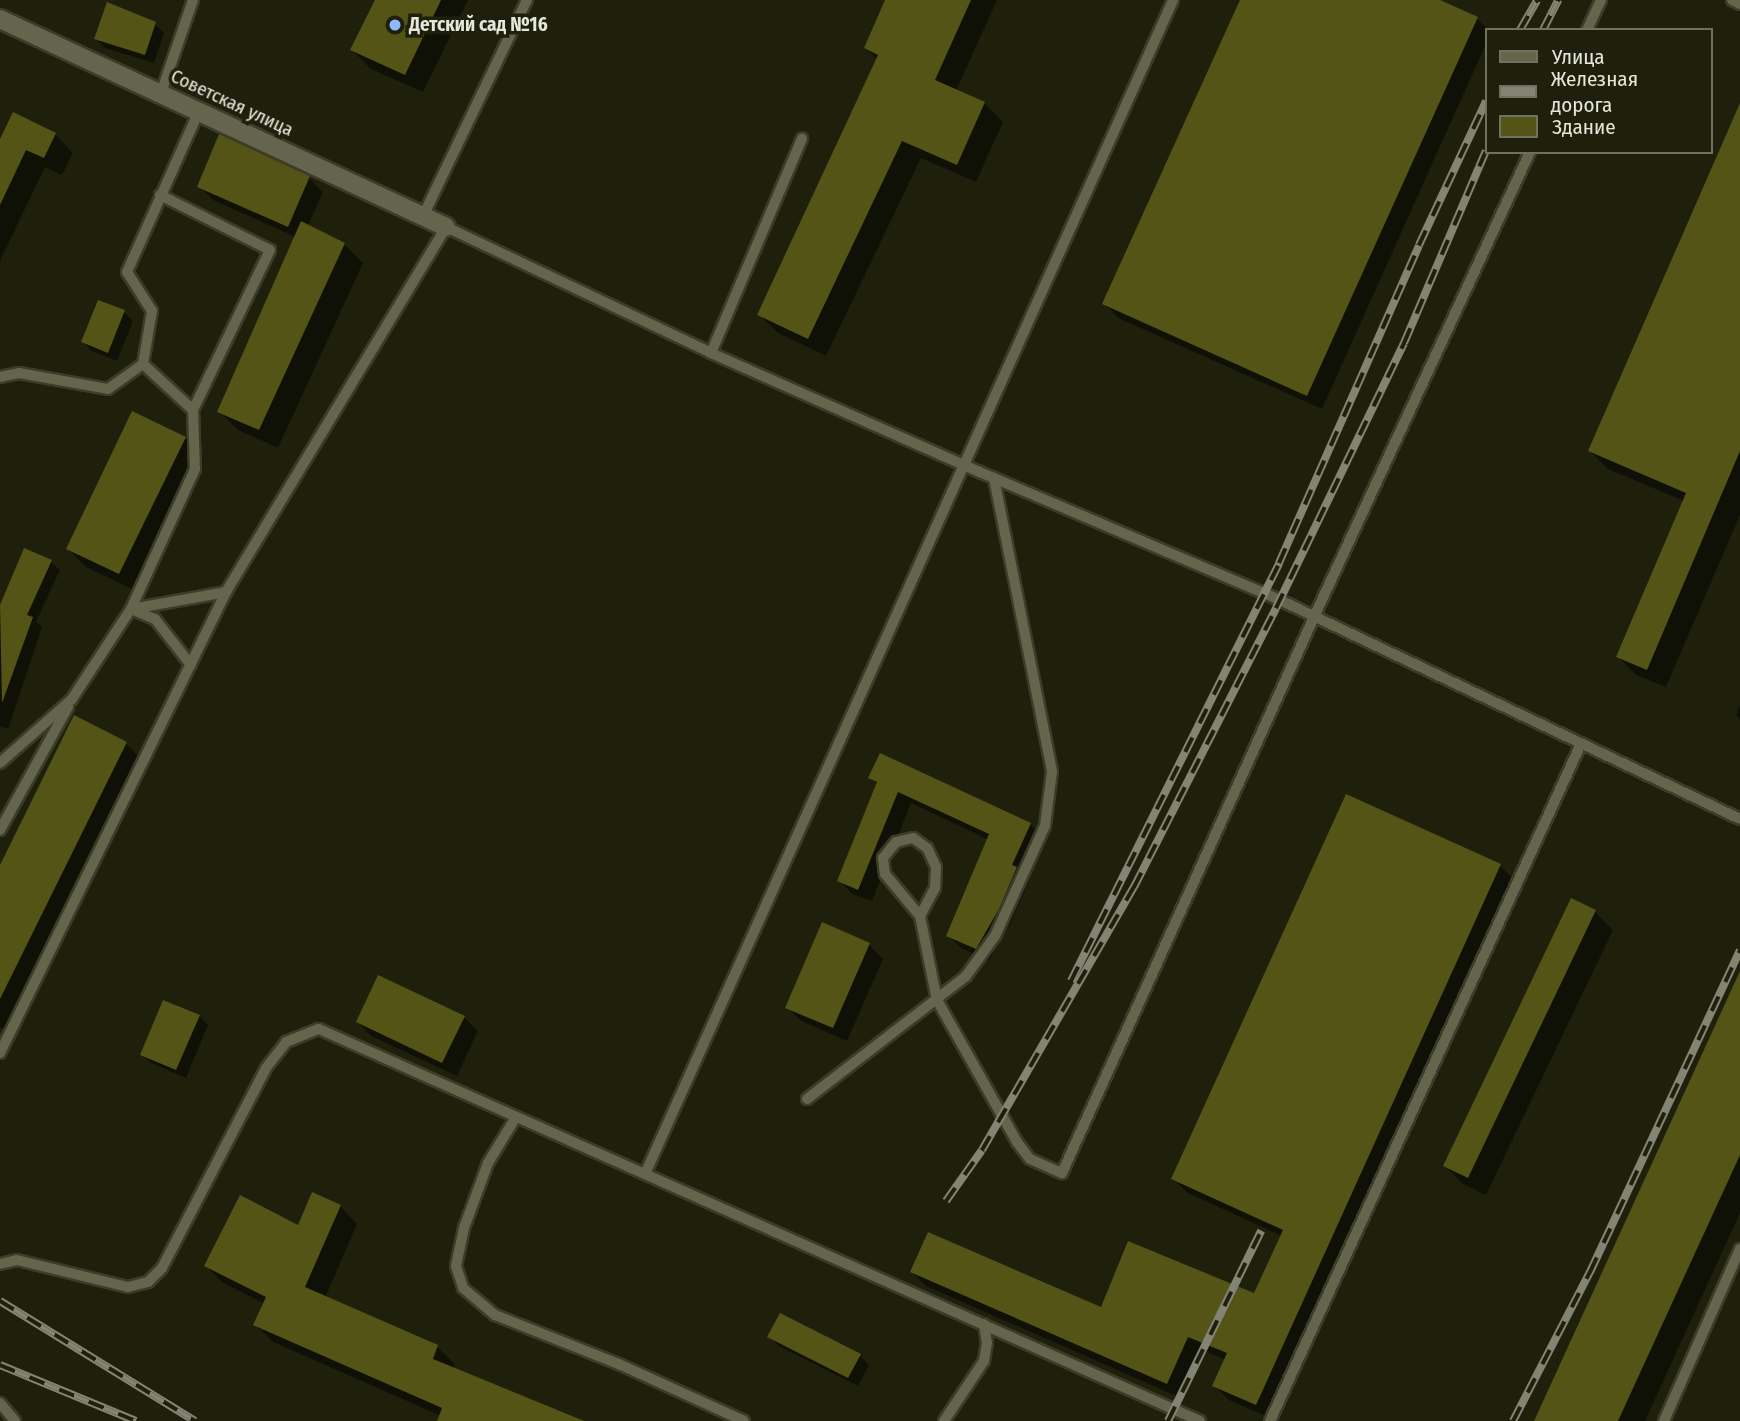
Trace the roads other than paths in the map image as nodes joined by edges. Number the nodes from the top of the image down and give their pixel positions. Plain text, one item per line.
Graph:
1 (192, 0) edge
2 (527, 0) edge
3 (1173, 0) edge
4 (1601, 0) edge
5 (1732, 0) edge
6 (1740, 4) edge
7 (0, 19) edge
8 (1588, 28) edge
9 (161, 93) junction
10 (199, 111) junction
11 (802, 139) dead end
12 (1529, 154) edge
13 (160, 195) junction
14 (423, 216) junction
15 (446, 227) junction
16 (711, 353) junction
17 (143, 364) junction
18 (0, 377) edge
19 (193, 410) junction
20 (963, 464) junction
21 (994, 478) junction
22 (226, 592) junction
23 (131, 608) junction
24 (1314, 617) junction
25 (191, 665) junction
26 (72, 699) junction
27 (1581, 744) junction
28 (0, 763) edge
29 (1740, 819) edge
30 (0, 830) edge
31 (920, 916) junction
32 (937, 1000) junction
33 (0, 1053) edge
34 (807, 1099) dead end
35 (516, 1117) junction
36 (645, 1174) junction
37 (1740, 1249) edge
38 (0, 1264) edge
39 (984, 1324) junction
40 (0, 1403) edge
41 (15, 1421) edge
42 (744, 1421) edge
43 (944, 1421) edge
44 (1200, 1421) edge
45 (1270, 1421) edge
46 (1664, 1421) edge

1 - 9 lane
2 - 14 lane
3 - 20 lane
4 - 8 lane
5 - 6 lane
7 - 9 street, Советская улица
9 - 10 street, Советская улица
10 - 13 lane
10 - 14 street, Советская улица
11 - 16 lane
12 - 24 lane
13 - 17 lane
13 - 19 lane
14 - 15 street, Советская улица
15 - 16 lane
15 - 22 lane
16 - 20 lane
17 - 18 lane
17 - 19 lane
19 - 23 lane
20 - 21 lane
20 - 36 lane
21 - 24 lane
21 - 32 lane
22 - 23 lane
22 - 25 lane
23 - 25 lane
23 - 26 lane
24 - 27 lane
24 - 32 lane
25 - 33 lane
26 - 28 lane
26 - 30 lane
27 - 29 lane
27 - 45 lane
31 - 31 lane
31 - 32 lane
32 - 34 lane
35 - 36 lane
35 - 38 lane
35 - 42 lane
36 - 39 lane
37 - 46 lane
39 - 43 lane
39 - 44 lane
40 - 41 lane

